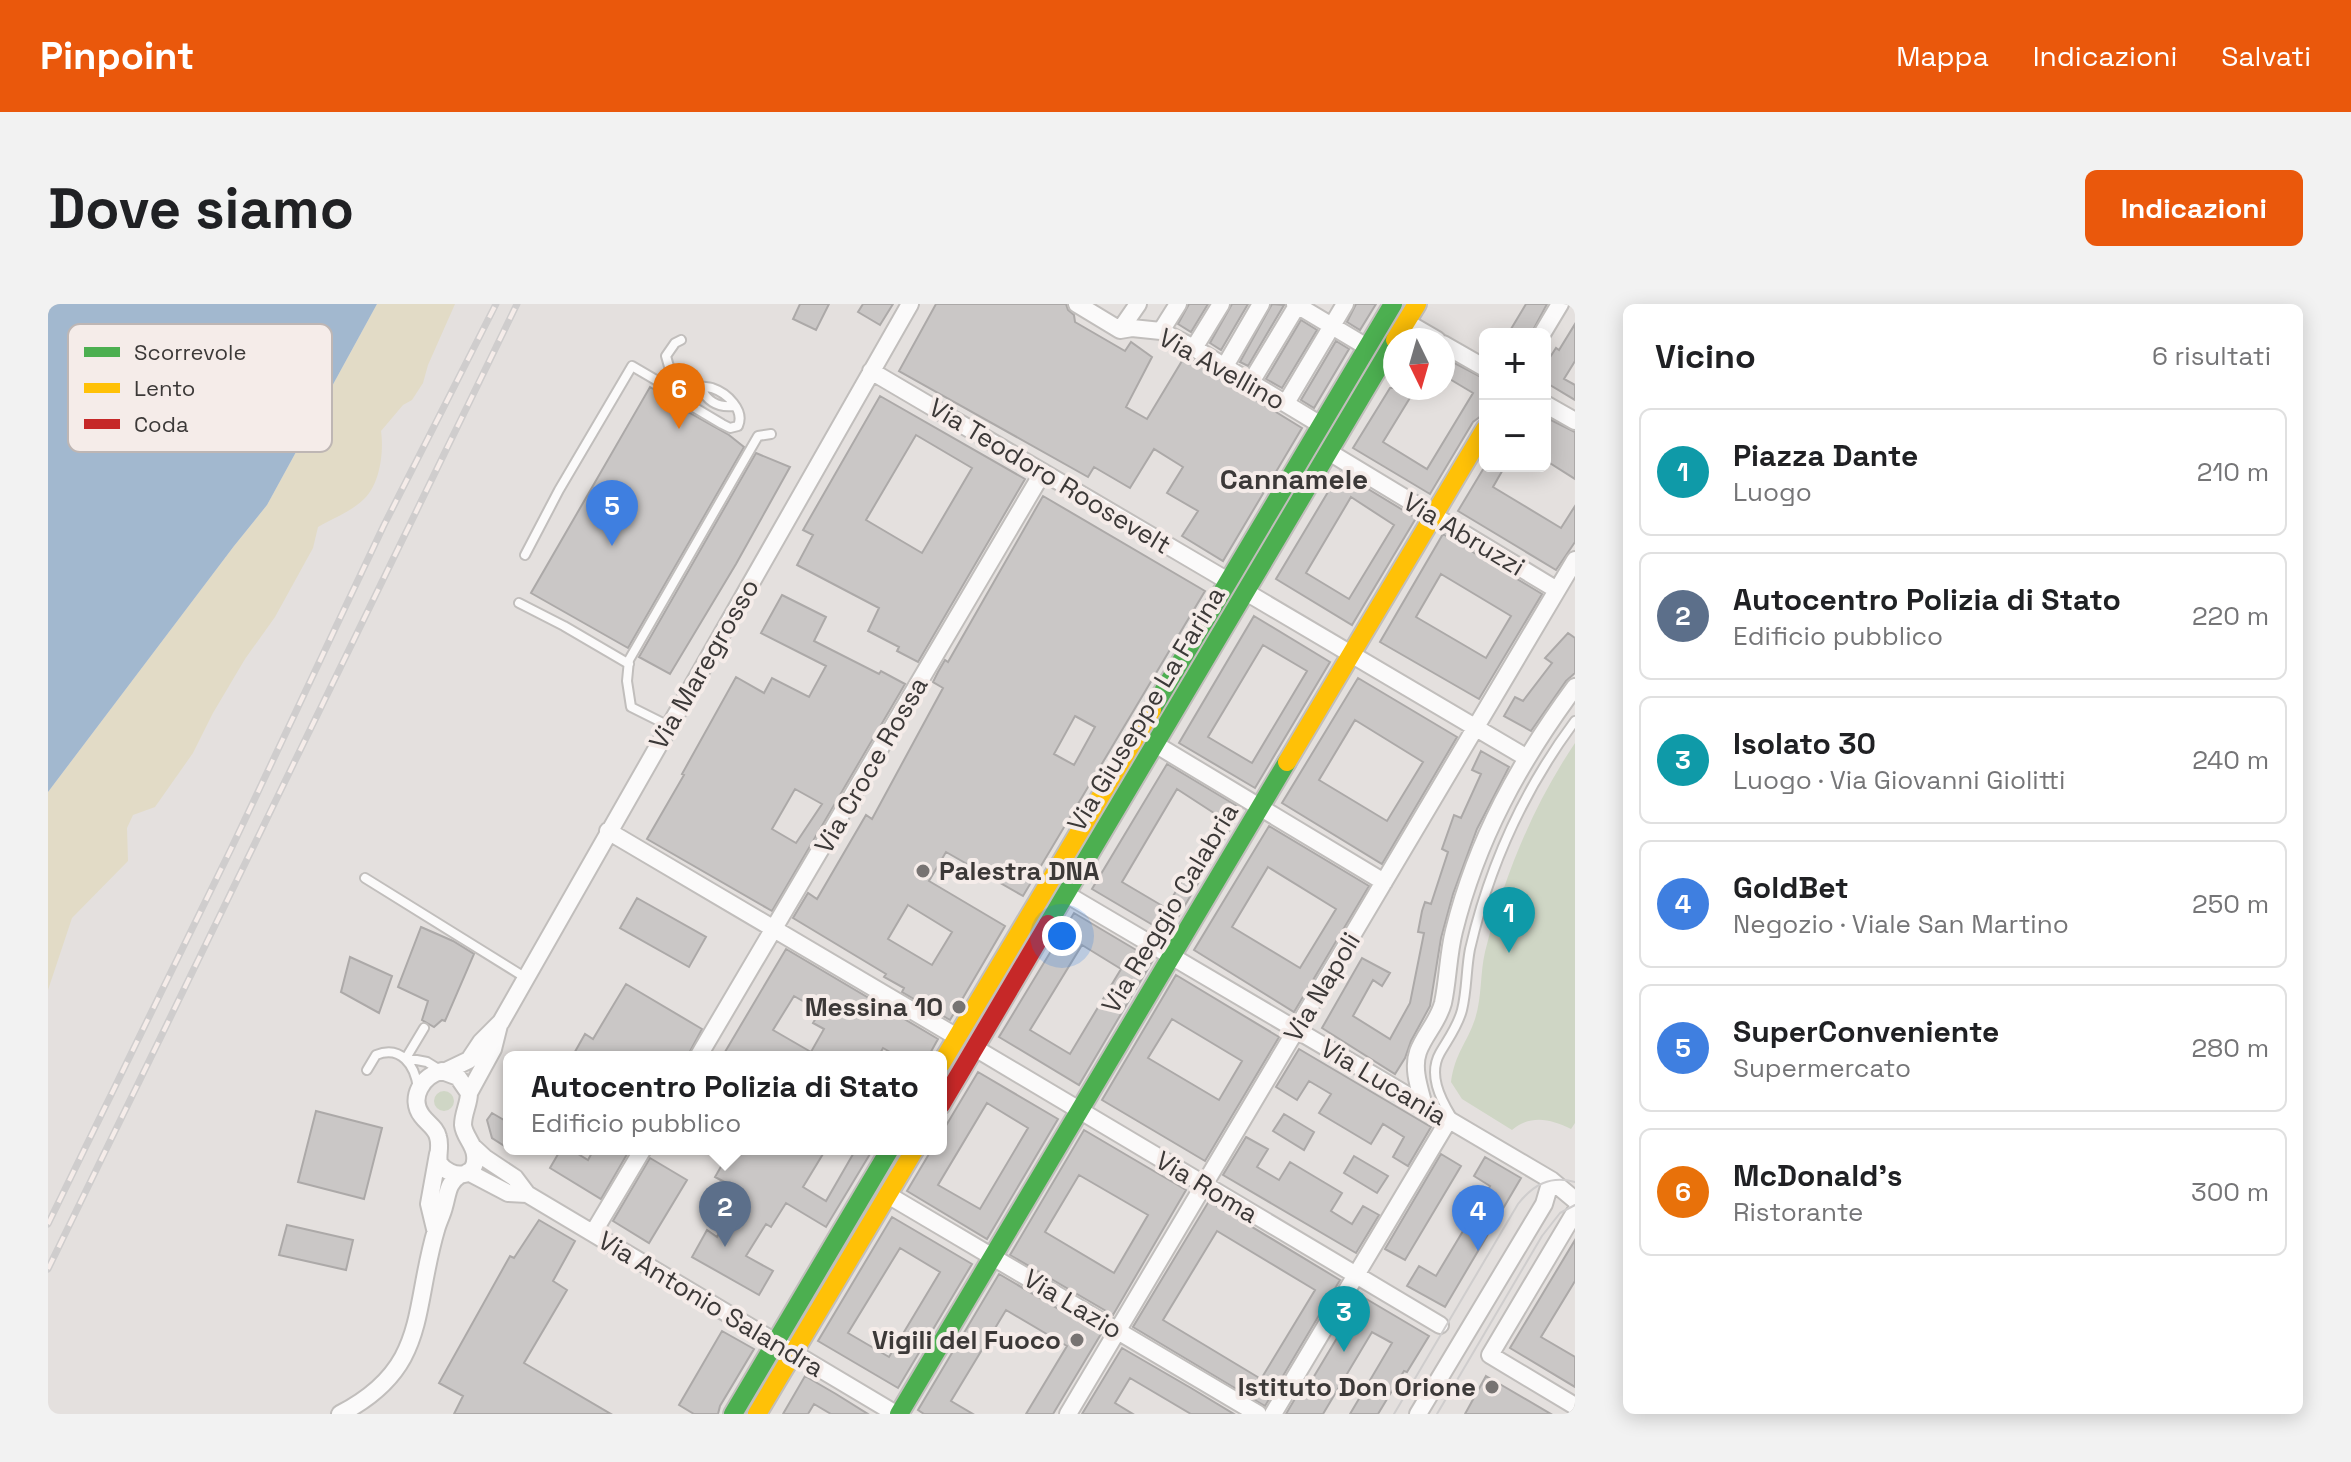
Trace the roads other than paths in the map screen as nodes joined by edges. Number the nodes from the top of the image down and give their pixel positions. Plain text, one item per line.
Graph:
1 (910, 304) edge
2 (1138, 304) edge
3 (1178, 304) edge
4 (1221, 304) edge
5 (1261, 304) edge
6 (1345, 304) edge
7 (1393, 304) edge
8 (1417, 304) edge
9 (1560, 304) edge
10 (1297, 305) edge
11 (1085, 306) edge
12 (1406, 322) junction
13 (1332, 326) junction
14 (1402, 328) edge
15 (1416, 328) edge
16 (1546, 328) edge
17 (1120, 330) junction
18 (1161, 331) junction
19 (681, 340) dead end
20 (1367, 347) junction
21 (1194, 348) junction
22 (1455, 351) edge
23 (1383, 360) edge
24 (1479, 365) edge
25 (1225, 366) junction
26 (871, 371) junction
27 (1251, 382) junction
28 (1286, 403) junction
29 (1551, 407) edge
30 (1575, 421) edge
31 (1321, 425) junction
32 (771, 434) dead end
33 (1479, 439) edge
34 (1329, 452) junction
35 (1043, 472) junction
36 (1434, 516) junction
37 (525, 555) dead end
38 (1575, 560) edge
39 (1228, 581) junction
40 (1557, 590) junction
41 (1246, 592) junction
42 (519, 603) dead end
43 (1351, 654) junction
44 (629, 664) junction
45 (1575, 687) edge
46 (1575, 721) edge
47 (669, 726) junction
48 (1476, 728) junction
49 (1155, 744) junction
50 (1527, 758) junction
51 (1261, 807) junction
52 (608, 831) junction
53 (365, 878) dead end
54 (1384, 882) junction
55 (1066, 894) junction
56 (775, 929) junction
57 (1171, 957) junction
58 (526, 978) junction
59 (499, 1024) junction
60 (424, 1028) dead end
61 (1296, 1030) junction
62 (957, 1037) junction
63 (975, 1048) junction
64 (702, 1051) edge
65 (947, 1054) edge
66 (404, 1057) junction
67 (367, 1070) dead end
68 (444, 1071) junction
69 (419, 1091) junction
70 (469, 1093) junction
71 (947, 1095) edge
72 (1424, 1106) junction
73 (1080, 1111) junction
74 (1453, 1124) junction
75 (472, 1146) junction
76 (438, 1153) junction
77 (639, 1155) edge
78 (886, 1155) edge
79 (911, 1155) edge
80 (464, 1174) junction
81 (1551, 1180) junction
82 (1204, 1185) junction
83 (527, 1194) junction
84 (888, 1195) junction
85 (1575, 1200) edge
86 (1575, 1212) edge
87 (436, 1231) junction
88 (593, 1233) junction
89 (993, 1257) junction
90 (1356, 1275) junction
91 (1440, 1325) dead end
92 (1117, 1331) junction
93 (775, 1342) junction
94 (793, 1353) junction
95 (1575, 1406) edge
96 (340, 1414) edge
97 (733, 1414) edge
98 (757, 1414) edge
99 (898, 1414) edge
100 (1068, 1414) edge
101 (1258, 1414) edge
102 (1273, 1414) edge
103 (1418, 1414) edge

1 - 26 street, Via Maregrosso
2 - 17 street
3 - 18 street
4 - 21 street
5 - 25 street
6 - 13 street
7 - 20 main road, Via Giuseppe La Farina
8 - 12 main road, Via Giuseppe La Farina
9 - 16 street
10 - 13 street
10 - 27 street
11 - 17 street, Via Avellino
12 - 14 main road, Via Giuseppe La Farina
12 - 15 street
13 - 20 street
13 - 28 street
17 - 18 street, Via Avellino
18 - 21 street, Via Avellino
19 - 37 lane
20 - 31 main road, Via Giuseppe La Farina
21 - 25 street, Via Avellino
22 - 24 street
23 - 34 main road, Via Giuseppe La Farina
25 - 27 street, Via Avellino
26 - 35 street, Via Teodoro Roosevelt
26 - 47 street, Via Maregrosso
27 - 28 street, Via Avellino
28 - 31 street, Via Avellino
29 - 30 street
31 - 39 main road, Via Giuseppe La Farina
32 - 44 lane
33 - 36 main road, Via Reggio Calabria
34 - 36 street, Via Abruzzi
34 - 41 main road, Via Giuseppe La Farina
35 - 39 street, Via Teodoro Roosevelt
35 - 56 street, Via Croce Rossa
36 - 40 street, Via Abruzzi
36 - 43 main road, Via Reggio Calabria
38 - 40 street, Via Napoli
39 - 62 main road, Via Giuseppe La Farina
40 - 48 street, Via Napoli
41 - 43 street
41 - 49 main road, Via Giuseppe La Farina
42 - 44 lane
43 - 48 street
43 - 51 main road, Via Reggio Calabria
44 - 47 lane
45 - 50 street
46 - 74 lane
47 - 52 street, Via Maregrosso
48 - 50 street
48 - 54 street, Via Napoli
49 - 51 street
49 - 55 main road, Via Giuseppe La Farina
50 - 72 street
51 - 54 street
51 - 57 main road, Via Reggio Calabria
52 - 56 street
52 - 58 street, Via Maregrosso
53 - 58 lane
54 - 61 street, Via Napoli
55 - 57 street, Via Lucania
55 - 63 main road, Via Giuseppe La Farina
56 - 62 street
56 - 64 street, Via Croce Rossa
57 - 61 street, Via Lucania
57 - 73 main road, Via Reggio Calabria
58 - 59 street, Via Maregrosso
59 - 68 street
59 - 70 street
60 - 66 lane
61 - 72 street, Via Lucania
61 - 82 street, Via Napoli
62 - 65 main road, Via Giuseppe La Farina
63 - 71 main road, Via Giuseppe La Farina
63 - 73 street, Via Roma
66 - 67 lane
66 - 68 lane
66 - 69 lane
68 - 69 street
68 - 70 street
69 - 76 street
70 - 75 street
72 - 74 street, Via Lucania
73 - 82 street, Via Roma
73 - 89 main road, Via Reggio Calabria
74 - 81 street, Via Lucania
74 - 90 street
75 - 80 street
75 - 83 street
76 - 80 street
76 - 87 street
77 - 88 street
78 - 93 main road
79 - 84 main road
80 - 83 street
80 - 87 street
81 - 85 street, Via Lucania
81 - 103 street
82 - 90 street, Via Roma
82 - 92 street, Via Napoli
83 - 88 street, Via Antonio Salandra
84 - 89 street, Via Lazio
84 - 94 main road
86 - 95 street
87 - 96 street
88 - 93 street, Via Antonio Salandra
89 - 92 street, Via Lazio
89 - 99 main road, Via Reggio Calabria
90 - 91 street, Via Roma
90 - 102 street
92 - 100 street, Via Napoli
92 - 101 street, Via Lazio
93 - 94 street, Via Antonio Salandra
93 - 97 main road
94 - 98 main road
94 - 99 street, Via Antonio Salandra

